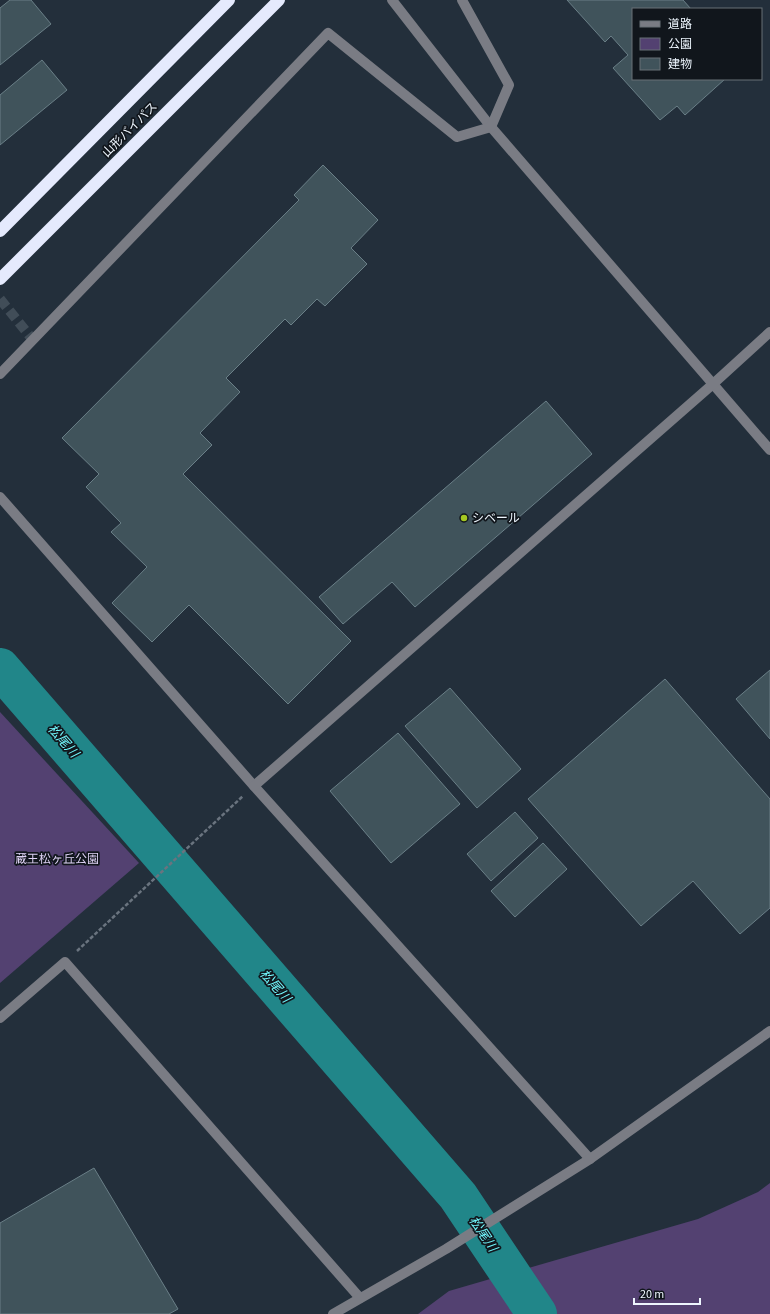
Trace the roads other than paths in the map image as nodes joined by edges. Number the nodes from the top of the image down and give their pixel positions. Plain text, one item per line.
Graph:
1 (229, 0) edge
2 (279, 0) edge
3 (392, 0) edge
4 (462, 0) edge
5 (491, 127) junction
6 (0, 231) edge
7 (0, 280) edge
8 (770, 332) edge
9 (0, 374) edge
10 (713, 384) junction
11 (770, 450) edge
12 (0, 497) edge
13 (254, 786) junction
14 (0, 1018) edge
15 (770, 1031) edge
16 (590, 1159) junction
17 (360, 1298) junction
18 (333, 1314) edge

1 - 6 highway, 山形バイパス
2 - 7 highway, 山形バイパス
3 - 5 street
4 - 5 street
5 - 9 street
5 - 10 street
8 - 10 street
10 - 11 street
10 - 13 street
12 - 13 street
13 - 16 street
14 - 17 street
15 - 16 street
16 - 17 street
17 - 18 street

